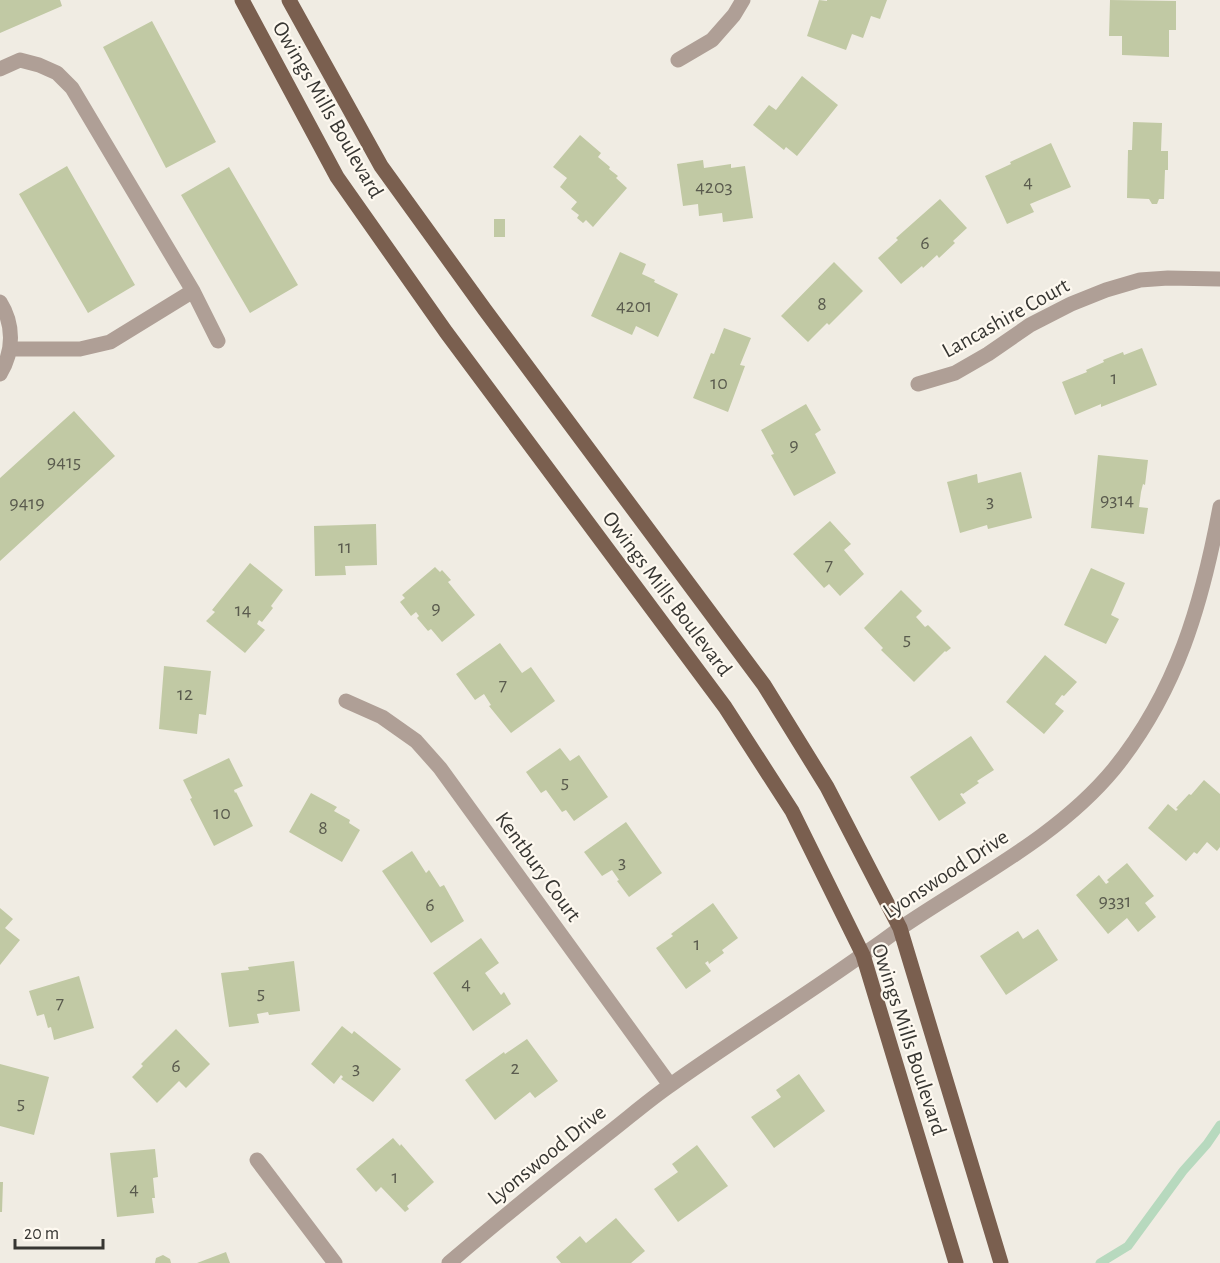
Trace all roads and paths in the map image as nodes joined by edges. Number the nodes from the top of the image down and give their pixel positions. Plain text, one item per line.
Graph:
1 (242, 0) edge
2 (290, 0) edge
3 (743, 0) edge
4 (678, 60) dead end
5 (0, 69) edge
6 (1220, 279) edge
7 (193, 291) junction
8 (0, 302) edge
9 (218, 341) dead end
10 (10, 349) junction
11 (0, 374) edge
12 (918, 384) dead end
13 (1220, 507) edge
14 (346, 701) dead end
15 (900, 928) junction
16 (863, 955) junction
17 (670, 1085) junction
18 (257, 1160) dead end
19 (335, 1263) edge
20 (449, 1263) edge
21 (956, 1263) edge
22 (1001, 1263) edge

1 - 16 main road, Owings Mills Boulevard
2 - 15 main road, Owings Mills Boulevard
3 - 4 street
5 - 7 street
6 - 12 street, Lancashire Court
7 - 9 street
7 - 10 street
8 - 10 street
10 - 11 street
13 - 15 street, Lyonswood Drive
14 - 17 street, Kentbury Court
15 - 16 street, Lyonswood Drive
15 - 22 main road, Owings Mills Boulevard
16 - 17 street, Lyonswood Drive
16 - 21 main road, Owings Mills Boulevard
17 - 20 street, Lyonswood Drive
18 - 19 street

